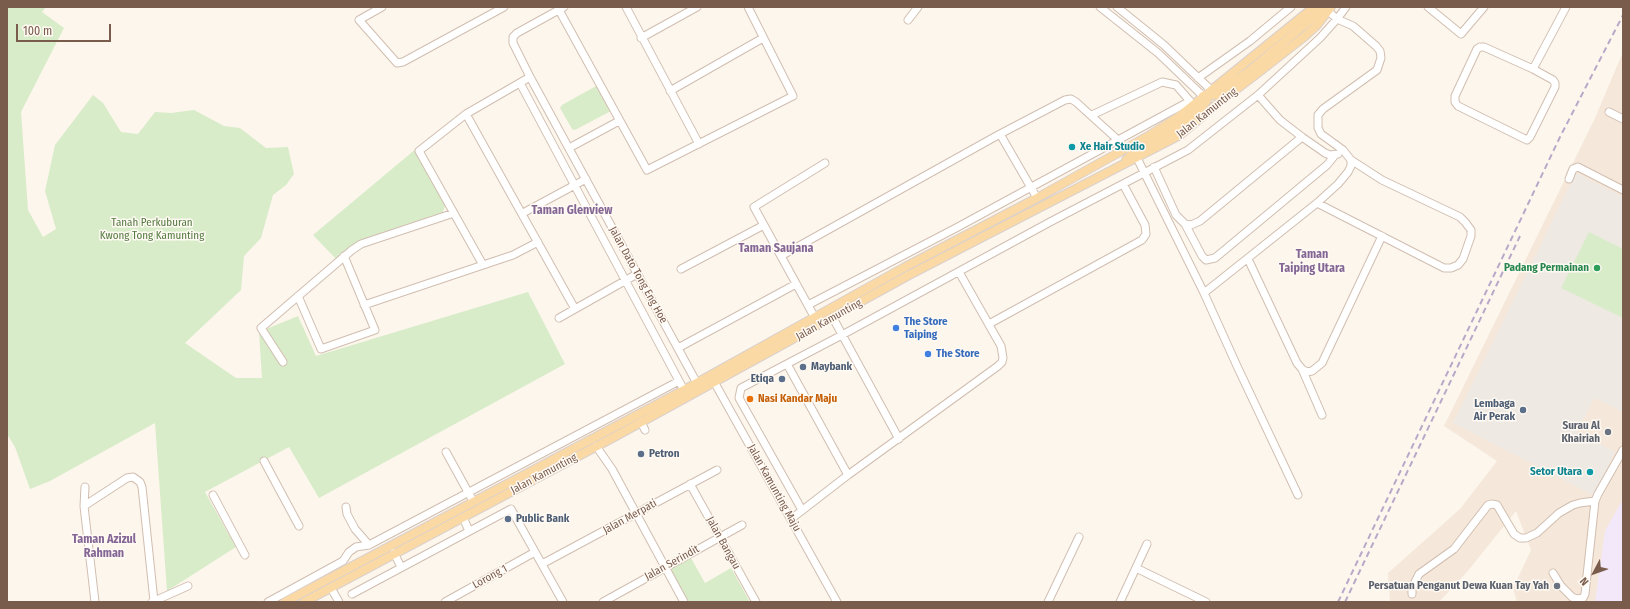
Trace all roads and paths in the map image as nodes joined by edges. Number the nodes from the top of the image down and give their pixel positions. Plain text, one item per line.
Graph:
1 (382, 7) edge
2 (488, 7) edge
3 (504, 7) edge
4 (626, 7) edge
5 (697, 7) edge
6 (748, 7) edge
7 (918, 7) edge
8 (1100, 7) edge
9 (1117, 7) edge
10 (1291, 7) edge
11 (1314, 7) edge
12 (1346, 7) edge
13 (1428, 7) edge
14 (1484, 7) edge
15 (1566, 7) edge
16 (562, 8) edge
17 (1329, 8) edge
18 (492, 14) junction
19 (1337, 19) junction
20 (908, 20) dead end
21 (641, 38) junction
22 (763, 38) junction
23 (1533, 69) junction
24 (530, 77) junction
25 (1198, 78) junction
26 (520, 83) junction
27 (670, 91) junction
28 (1208, 94) junction
29 (1258, 95) junction
30 (1609, 112) dead end
31 (466, 114) junction
32 (1092, 115) junction
33 (1623, 120) edge
34 (619, 121) junction
35 (1000, 134) junction
36 (1302, 137) junction
37 (1118, 140) junction
38 (699, 144) junction
39 (569, 148) junction
40 (1343, 150) junction
41 (1335, 155) junction
42 (1137, 158) junction
43 (1350, 160) junction
44 (826, 163) dead end
45 (1122, 164) junction
46 (1154, 167) junction
47 (1145, 172) junction
48 (586, 179) junction
49 (1568, 179) dead end
50 (1123, 184) junction
51 (574, 185) junction
52 (1032, 187) junction
53 (1622, 187) edge
54 (1038, 198) junction
55 (1317, 202) junction
56 (454, 213) junction
57 (522, 213) junction
58 (1185, 224) junction
59 (764, 225) junction
60 (1191, 235) junction
61 (1382, 236) junction
62 (1177, 238) junction
63 (538, 242) junction
64 (344, 256) junction
65 (781, 256) junction
66 (1248, 259) junction
67 (483, 265) junction
68 (681, 269) dead end
69 (959, 272) junction
70 (638, 274) junction
71 (626, 281) junction
72 (796, 284) junction
73 (1204, 293) junction
74 (298, 296) junction
75 (364, 305) junction
76 (808, 305) junction
77 (575, 309) junction
78 (559, 318) dead end
79 (815, 318) junction
80 (833, 318) junction
81 (988, 324) junction
82 (842, 335) junction
83 (678, 348) junction
84 (283, 362) dead end
85 (787, 364) junction
86 (1302, 369) junction
87 (712, 378) junction
88 (679, 381) junction
89 (698, 386) junction
90 (685, 393) junction
91 (1322, 414) dead end
92 (640, 422) junction
93 (645, 430) dead end
94 (899, 439) junction
95 (596, 446) junction
96 (1623, 450) edge
97 (446, 452) dead end
98 (264, 461) dead end
99 (717, 470) dead end
100 (848, 475) junction
101 (690, 484) junction
102 (85, 487) dead end
103 (468, 493) junction
104 (213, 494) dead end
105 (1298, 495) dead end
106 (473, 501) junction
107 (1596, 501) junction
108 (84, 506) junction
109 (346, 507) dead end
110 (802, 510) junction
111 (635, 514) junction
112 (463, 517) junction
113 (791, 519) junction
114 (299, 526) dead end
115 (742, 526) dead end
116 (470, 531) junction
117 (720, 537) junction
118 (1078, 537) dead end
119 (1147, 544) dead end
120 (369, 545) junction
121 (535, 552) junction
122 (394, 553) junction
123 (245, 555) dead end
124 (346, 558) junction
125 (542, 564) junction
126 (353, 565) junction
127 (401, 567) junction
128 (664, 567) junction
129 (1136, 568) junction
130 (1553, 573) dead end
131 (188, 586) dead end
132 (331, 588) junction
133 (352, 594) dead end
134 (1412, 594) dead end
135 (95, 602) edge
136 (153, 602) edge
137 (268, 602) edge
138 (285, 602) edge
139 (304, 602) edge
140 (339, 602) edge
141 (445, 602) edge
142 (563, 602) edge
143 (603, 602) edge
144 (684, 602) edge
145 (756, 602) edge
146 (837, 602) edge
147 (1048, 602) edge
148 (1120, 602) edge
149 (1206, 602) edge

1 - 18 street
2 - 18 street
3 - 18 street
4 - 21 street
5 - 21 street
6 - 22 street
7 - 20 street
8 - 28 street
9 - 25 street
10 - 25 street
11 - 28 main road, Jalan Kamunting
12 - 19 street
13 - 14 street
15 - 23 street
16 - 24 street, Jalan Dato Tong Eng Hoe
16 - 34 street
17 - 19 street
17 - 28 main road
17 - 42 main road, Jalan Kamunting
19 - 29 street
19 - 40 street
21 - 27 street
22 - 27 street
22 - 38 street
23 - 23 street
24 - 26 street
24 - 39 street, Jalan Dato Tong Eng Hoe
25 - 28 street
26 - 31 street
26 - 51 street
27 - 38 street
28 - 45 main road
28 - 54 main road, Jalan Kamunting
29 - 36 street
29 - 46 street
30 - 33 street
31 - 56 street
31 - 57 street
32 - 35 street
32 - 37 street
32 - 37 street
34 - 38 street
34 - 39 street
35 - 52 street
35 - 65 street
36 - 41 street
36 - 58 street
37 - 52 street
39 - 48 street, Jalan Dato Tong Eng Hoe
40 - 41 street
40 - 43 street
41 - 60 street
42 - 45 main road, Jalan Kamunting
42 - 47 street
43 - 55 street
43 - 61 street
44 - 59 street
45 - 80 main road, Jalan Kamunting
46 - 47 street
46 - 58 street
47 - 50 street
47 - 62 street
48 - 51 street
48 - 70 street, Jalan Dato Tong Eng Hoe
49 - 53 street
50 - 69 street
50 - 81 street
51 - 57 street
51 - 71 street
52 - 54 street
52 - 76 street
54 - 79 main road, Jalan Kamunting
55 - 61 street
55 - 66 street
56 - 64 street
56 - 67 street
57 - 63 street
58 - 60 street
59 - 65 street
59 - 68 street
60 - 62 street
61 - 86 street
62 - 73 street
63 - 67 street
63 - 77 street
64 - 74 street
64 - 75 street
65 - 72 street
66 - 73 street
66 - 86 street
67 - 75 street
69 - 81 street
69 - 82 street
70 - 71 street
70 - 83 street, Jalan Dato Tong Eng Hoe
71 - 77 street
71 - 88 street
72 - 76 street
72 - 83 street
73 - 105 street
74 - 75 street
74 - 84 street
76 - 79 street
77 - 78 street
79 - 87 main road, Jalan Kamunting
80 - 82 street
80 - 87 main road, Jalan Kamunting
81 - 94 street
82 - 85 street
82 - 94 street
83 - 89 street, Jalan Dato Tong Eng Hoe
85 - 100 street
85 - 110 street
86 - 91 street
87 - 89 main road, Jalan Kamunting
87 - 113 street, Jalan Kamunting Maju
88 - 90 street
88 - 103 street
89 - 90 main road, Jalan Kamunting
90 - 92 main road, Jalan Kamunting
90 - 106 main road, Jalan Kamunting
92 - 93 street
92 - 95 main road, Jalan Kamunting
94 - 100 street
95 - 111 street
95 - 112 main road, Jalan Kamunting
96 - 107 street
97 - 103 street
98 - 114 street
99 - 101 street, Jalan Merpati
100 - 110 street
101 - 111 street, Jalan Merpati
101 - 117 street, Jalan Bangau
102 - 108 street
103 - 106 street
103 - 120 street
104 - 123 street
106 - 126 main road, Jalan Kamunting
107 - 130 street
107 - 134 street
108 - 135 street
108 - 136 street
109 - 120 street
110 - 113 street
111 - 125 street, Jalan Merpati
111 - 128 street
112 - 116 street
112 - 122 main road, Jalan Kamunting
113 - 146 street, Jalan Kamunting Maju
115 - 117 street, Jalan Serindit
116 - 121 street
116 - 127 street
117 - 128 street, Jalan Serindit
117 - 145 street, Jalan Bangau
118 - 147 street
119 - 129 street
120 - 124 street
121 - 125 street
121 - 141 street, Lorong 1
122 - 127 street
122 - 132 main road, Jalan Kamunting
124 - 126 street
124 - 137 street
125 - 142 street
126 - 138 main road, Jalan Kamunting
127 - 133 street
128 - 143 street, Jalan Serindit
128 - 144 street
129 - 148 street
129 - 149 street
131 - 136 street
132 - 139 main road, Jalan Kamunting
132 - 140 street

